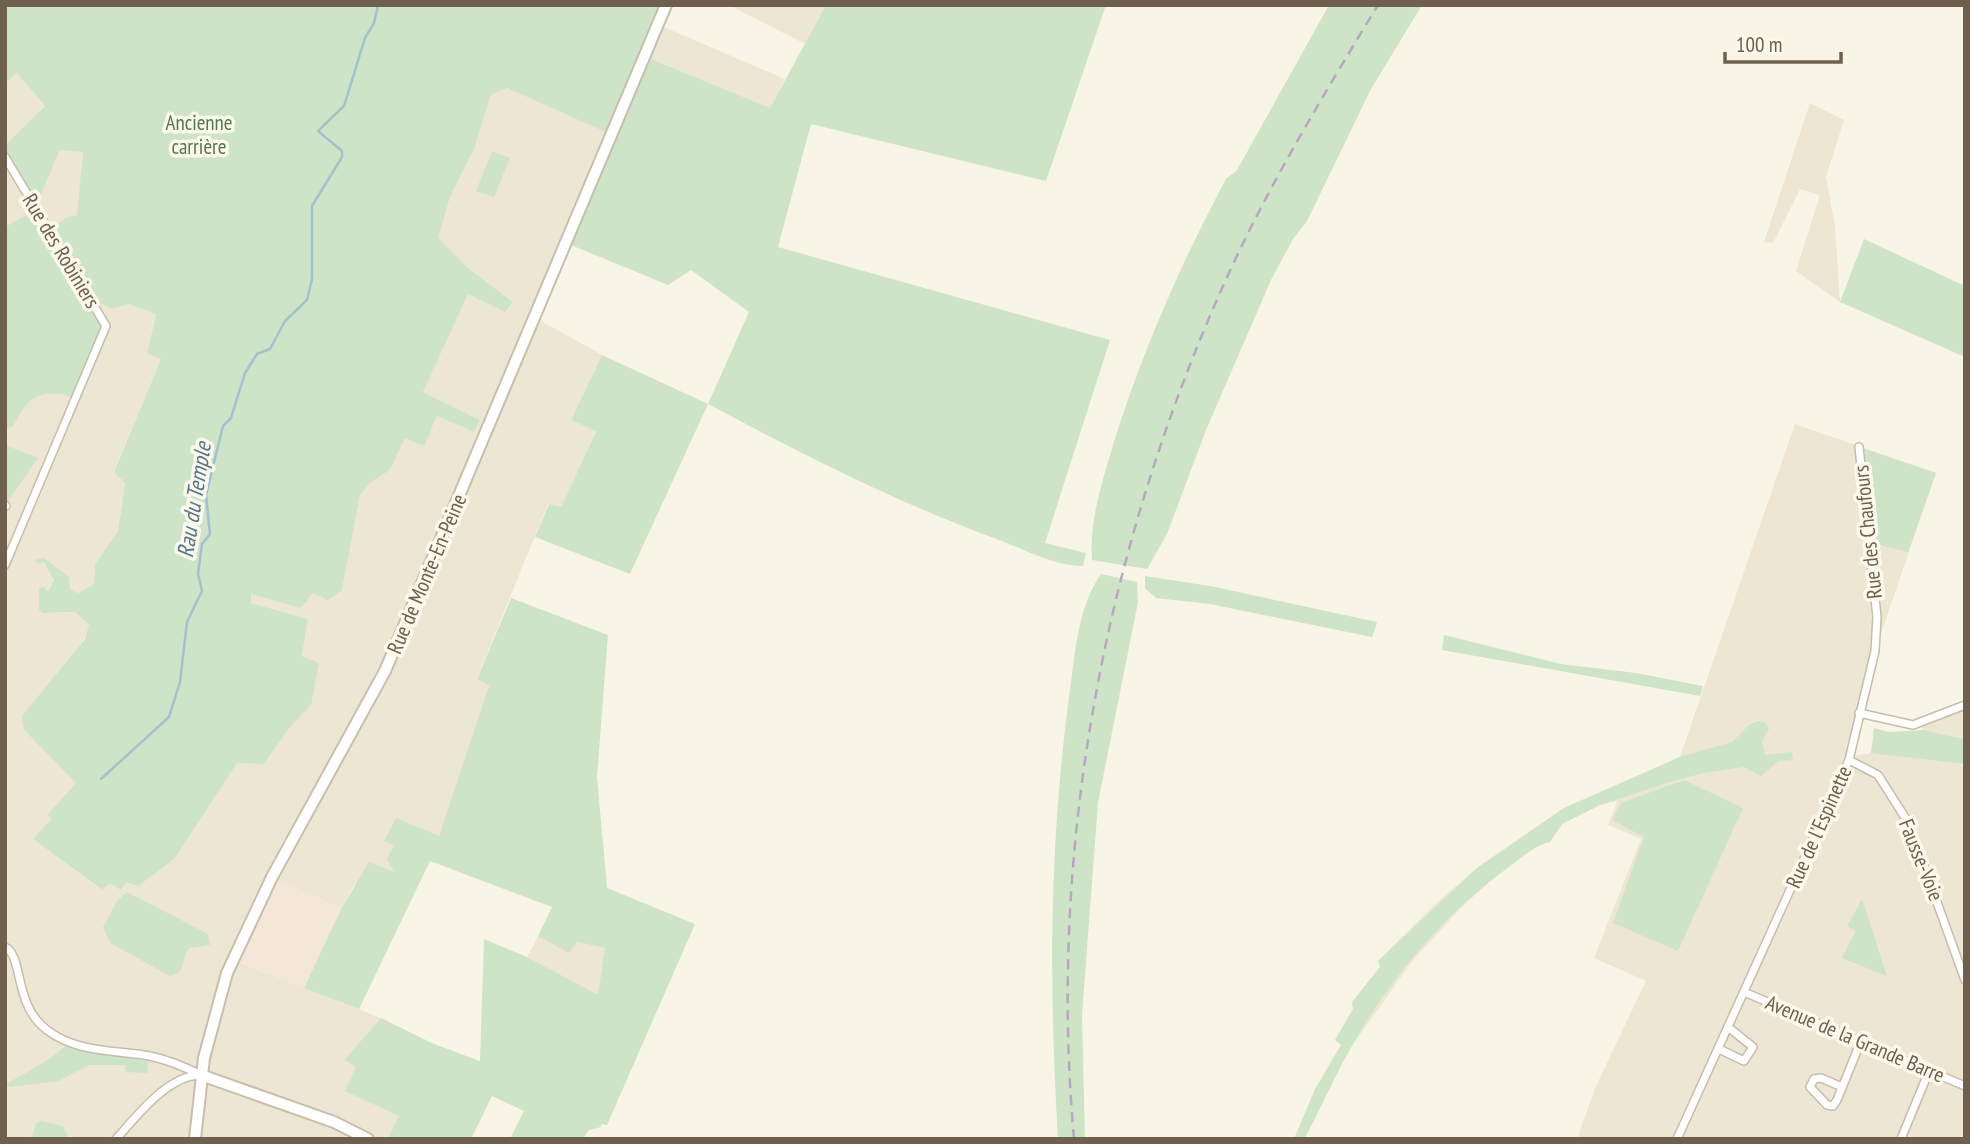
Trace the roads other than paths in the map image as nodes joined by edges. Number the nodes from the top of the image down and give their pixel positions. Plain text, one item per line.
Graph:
1 (666, 5) edge
2 (5, 157) edge
3 (1859, 447) dead end
4 (5, 565) edge
5 (1877, 617) joint
6 (1965, 705) edge
7 (1859, 713) junction
8 (1849, 760) junction
9 (5, 947) edge
10 (1965, 980) edge
11 (1744, 992) junction
12 (1728, 1027) junction
13 (1861, 1041) junction
14 (1718, 1049) junction
15 (1929, 1071) junction
16 (201, 1074) junction
17 (1965, 1086) edge
18 (1842, 1087) junction
19 (116, 1139) edge
20 (195, 1139) edge
21 (368, 1139) edge
22 (1677, 1139) edge
23 (1901, 1139) edge

1 - 16 main road, Rue de Monte-En-Peine
2 - 4 street, Rue des Robiniers
3 - 5 street, Rue des Chaufours
5 - 7 street, Rue de l'Espinette
6 - 7 street
7 - 8 street, Rue de l'Espinette
8 - 10 street, Fausse-Voie
8 - 11 street, Rue de l'Espinette
9 - 16 street
11 - 12 street, Rue de l'Espinette
11 - 13 street, Avenue de la Grande Barre
12 - 14 street, Rue de l'Espinette
12 - 14 street
13 - 15 street, Avenue de la Grande Barre
13 - 18 street
14 - 22 street, Rue de l'Espinette
15 - 17 street, Avenue de la Grande Barre
15 - 23 street
16 - 19 street
16 - 20 main road, Rue de Monte-En-Peine
16 - 21 main road
18 - 18 street

